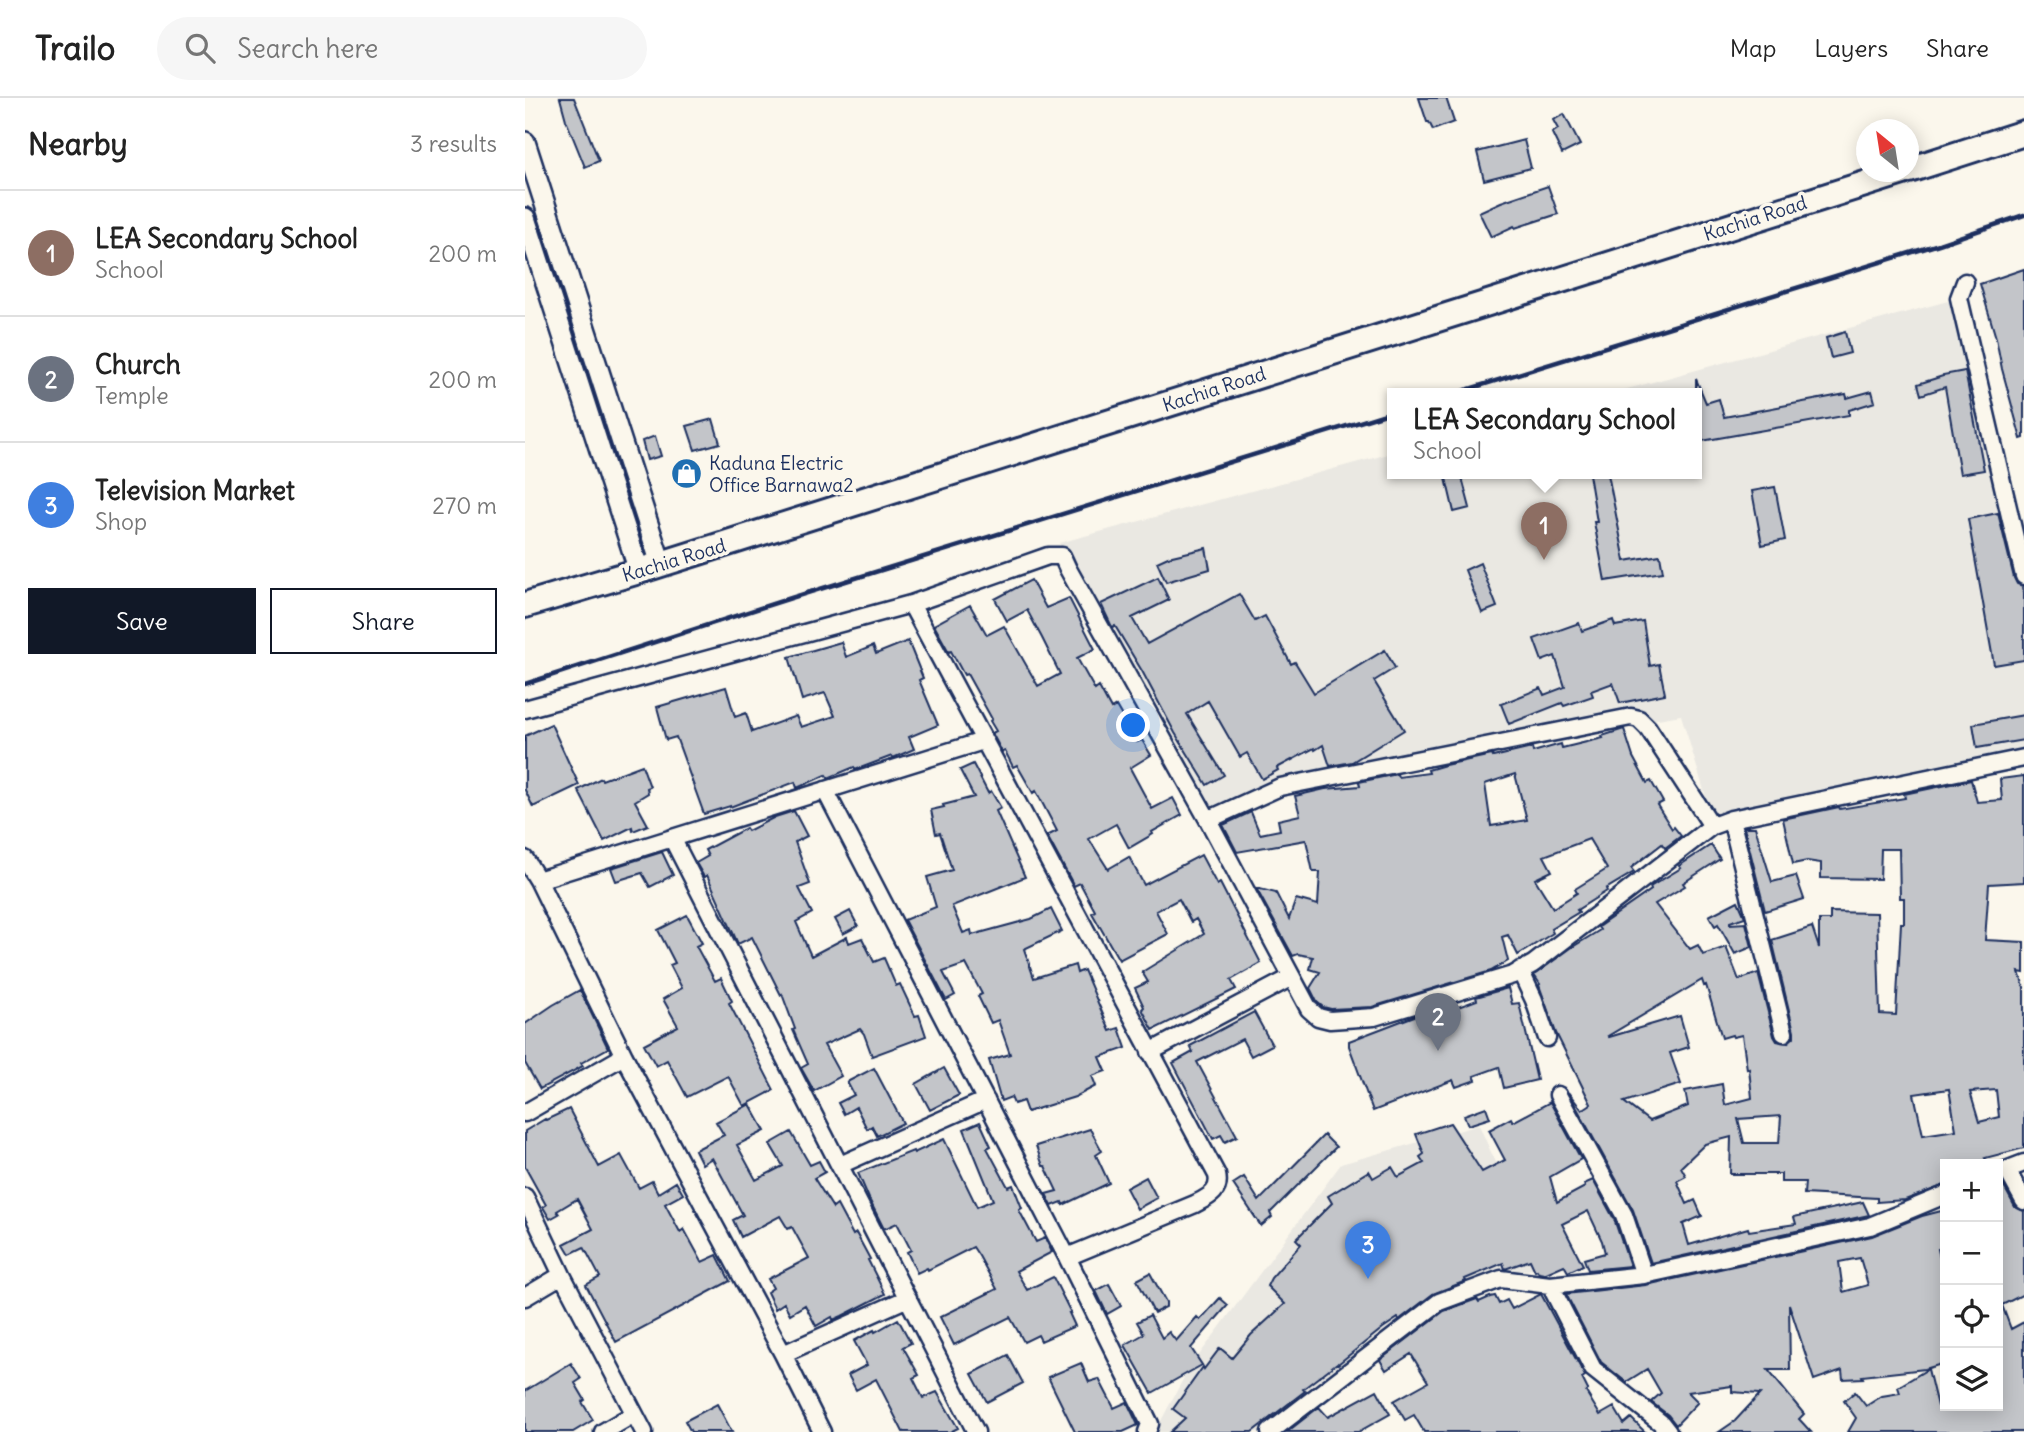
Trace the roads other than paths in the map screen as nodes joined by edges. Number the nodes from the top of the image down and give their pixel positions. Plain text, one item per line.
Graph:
1 (2024, 133) edge
2 (525, 142) edge
3 (1919, 167) edge
4 (1871, 182) edge
5 (525, 218) edge
6 (1965, 282) dead end
7 (650, 567) junction
8 (2024, 576) edge
9 (911, 604) junction
10 (525, 605) edge
11 (525, 709) edge
12 (983, 741) junction
13 (2024, 758) edge
14 (825, 790) junction
15 (1207, 818) junction
16 (1731, 819) junction
17 (1712, 826) junction
18 (672, 838) junction
19 (525, 859) edge
20 (538, 880) junction
21 (1520, 970) junction
22 (1292, 977) junction
23 (1784, 1033) dead end
24 (1547, 1038) dead end
25 (1150, 1052) junction
26 (624, 1056) junction
27 (1558, 1095) dead end
28 (986, 1100) junction
29 (525, 1113) edge
30 (2024, 1163) edge
31 (839, 1166) junction
32 (2003, 1171) edge
33 (2003, 1172) edge
34 (525, 1197) edge
35 (1940, 1197) edge
36 (2024, 1201) edge
37 (1067, 1258) junction
38 (562, 1275) junction
39 (1644, 1275) junction
40 (1550, 1285) junction
41 (525, 1297) edge
42 (908, 1298) junction
43 (783, 1354) junction
44 (634, 1414) junction
45 (603, 1432) edge
46 (644, 1432) edge
47 (822, 1432) edge
48 (976, 1432) edge
49 (1147, 1432) edge
50 (1270, 1432) edge
51 (1668, 1432) edge

1 - 3 main road
2 - 7 street
4 - 7 main road, Kachia Road
5 - 7 street
6 - 8 street
7 - 10 main road, Kachia Road
9 - 11 street
9 - 12 street
9 - 15 street
12 - 14 street
12 - 25 street
13 - 16 street
14 - 18 street
14 - 28 street
15 - 17 street
15 - 22 street
16 - 17 street
16 - 23 street
17 - 21 street
18 - 20 street
18 - 31 street
19 - 20 street
20 - 26 street
21 - 22 street
21 - 24 street
22 - 25 street
25 - 37 street
26 - 29 street
26 - 43 street
27 - 39 street
28 - 31 street
28 - 37 street
30 - 32 street
31 - 42 street
33 - 36 street
34 - 38 street
35 - 39 street
37 - 49 street
38 - 41 street
38 - 44 street
39 - 40 street
40 - 50 street
40 - 51 street
42 - 43 street
42 - 48 street
43 - 47 street
44 - 45 street
44 - 46 street

